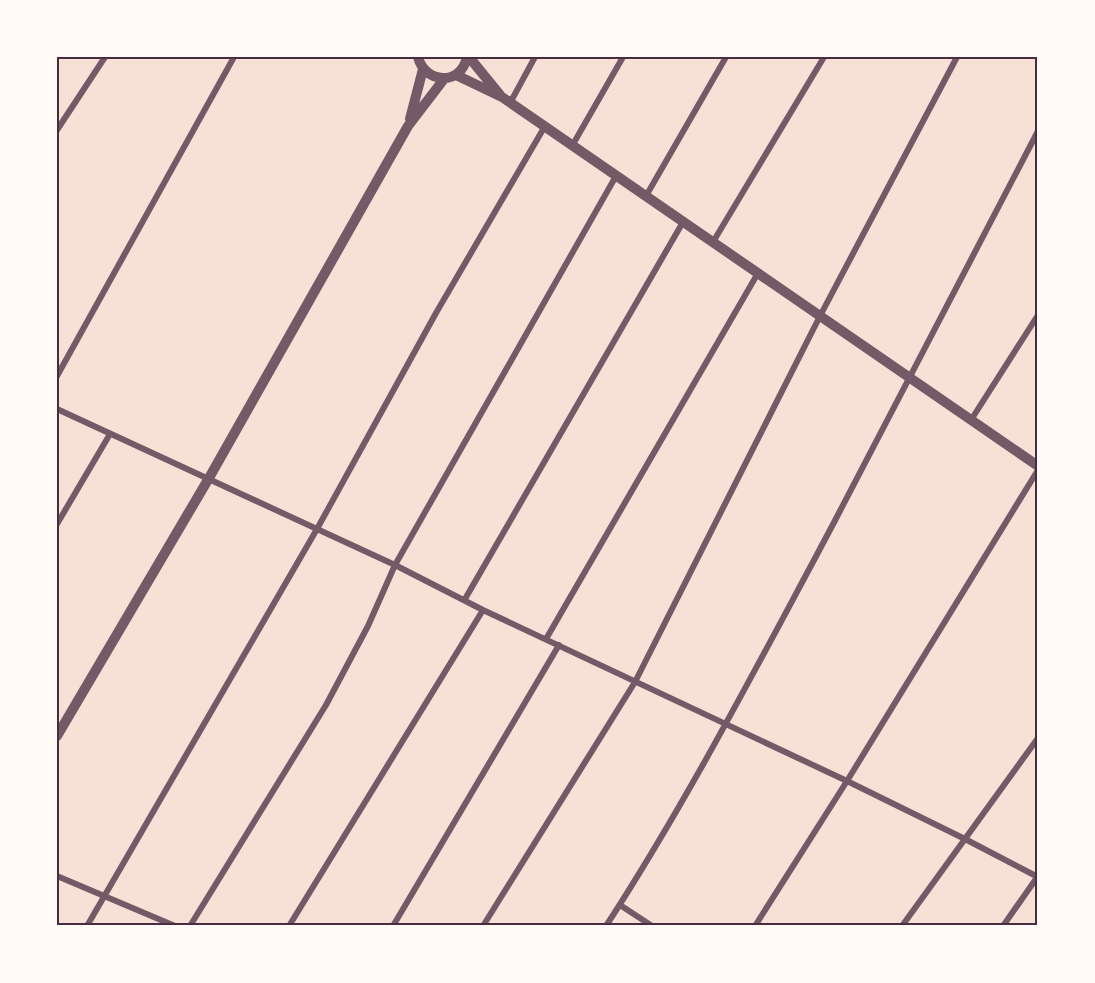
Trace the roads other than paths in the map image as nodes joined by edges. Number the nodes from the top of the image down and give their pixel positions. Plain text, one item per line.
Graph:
1 (105, 57) edge
2 (234, 57) edge
3 (418, 57) edge
4 (468, 57) edge
5 (535, 57) edge
6 (623, 57) edge
7 (726, 57) edge
8 (824, 57) edge
9 (957, 57) edge
10 (423, 69) junction
11 (456, 75) junction
12 (444, 79) junction
13 (506, 100) junction
14 (408, 126) junction
15 (545, 126) junction
16 (57, 130) edge
17 (1038, 131) edge
18 (573, 146) junction
19 (616, 176) junction
20 (646, 196) junction
21 (683, 222) junction
22 (713, 242) junction
23 (758, 273) junction
24 (1038, 315) edge
25 (820, 316) junction
26 (57, 376) edge
27 (910, 378) junction
28 (57, 409) edge
29 (971, 420) junction
30 (110, 434) junction
31 (1038, 466) edge
32 (1038, 470) edge
33 (208, 478) junction
34 (57, 524) edge
35 (317, 529) junction
36 (395, 565) junction
37 (465, 599) junction
38 (483, 610) junction
39 (546, 639) junction
40 (559, 645) junction
41 (635, 682) junction
42 (727, 724) junction
43 (57, 736) edge
44 (1038, 738) edge
45 (848, 781) junction
46 (965, 839) junction
47 (57, 876) edge
48 (1038, 877) edge
49 (105, 895) junction
50 (620, 905) junction
51 (87, 926) edge
52 (175, 926) edge
53 (190, 926) edge
54 (289, 926) edge
55 (393, 926) edge
56 (483, 926) edge
57 (606, 926) edge
58 (652, 926) edge
59 (755, 926) edge
60 (902, 926) edge
61 (1003, 926) edge

1 - 16 street
2 - 26 street
3 - 10 street
4 - 11 street
4 - 13 street
5 - 13 street
6 - 18 street
7 - 20 street
8 - 22 street
9 - 25 street
10 - 12 street
10 - 14 street
11 - 12 street
11 - 13 street
12 - 14 street
13 - 15 street
14 - 33 street
15 - 18 street
15 - 35 street
17 - 27 street
18 - 19 street
19 - 20 street
19 - 36 street
20 - 21 street
21 - 22 street
21 - 37 street
22 - 23 street
23 - 25 street
23 - 39 street
24 - 29 street
25 - 27 street
25 - 41 street
27 - 29 street
27 - 42 street
28 - 30 street
29 - 31 street
30 - 33 street
30 - 34 street
32 - 45 street
33 - 35 street
33 - 43 street
35 - 36 street
35 - 49 street
36 - 37 street
36 - 53 street
37 - 38 street
38 - 39 street
38 - 54 street
39 - 40 street
40 - 41 street
40 - 55 street
41 - 42 street
41 - 56 street
42 - 45 street
42 - 50 street
44 - 46 street
45 - 46 street
45 - 59 street
46 - 48 street
46 - 60 street
47 - 49 street
48 - 61 street
49 - 51 street
49 - 52 street
50 - 57 street
50 - 58 street

